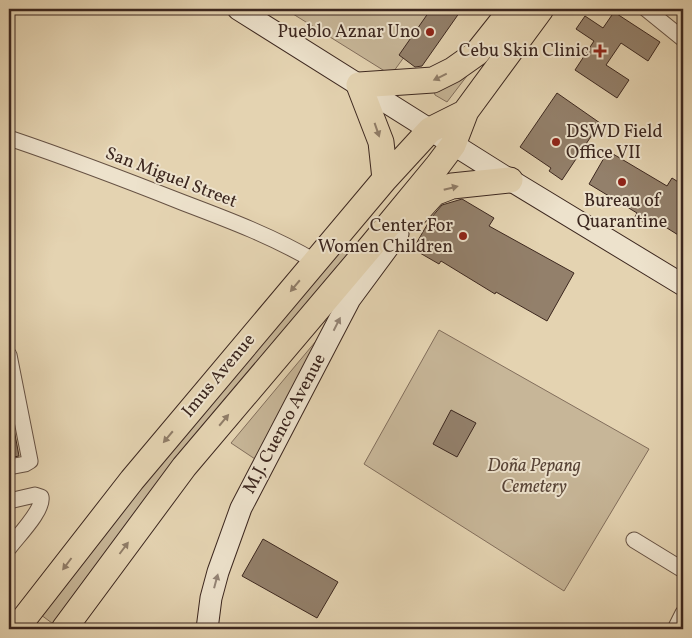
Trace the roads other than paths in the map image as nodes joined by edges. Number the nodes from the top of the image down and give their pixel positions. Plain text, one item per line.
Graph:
1 (238, 9) edge
2 (512, 9) edge
3 (541, 9) edge
4 (646, 9) edge
5 (683, 39) edge
6 (359, 85) junction
7 (464, 113) junction
8 (430, 130) junction
9 (9, 138) edge
10 (453, 145) junction
11 (385, 179) junction
12 (510, 180) junction
13 (398, 234) junction
14 (372, 245) junction
15 (316, 262) junction
16 (683, 285) edge
17 (9, 355) edge
18 (9, 467) edge
19 (9, 501) edge
20 (634, 540) dead end
21 (9, 548) edge
22 (683, 570) edge
23 (683, 613) edge
24 (9, 627) edge
25 (17, 629) edge
26 (64, 629) edge
27 (207, 629) edge
28 (675, 629) edge

1 - 6 main road
2 -> 6 main road
3 - 7 main road
4 - 5 street
6 - 8 main road
6 -> 11 main road
7 - 8 main road
7 - 10 main road
8 - 10 main road
8 - 11 main road, Imus Avenue
9 - 15 street, San Miguel Street
10 - 12 main road
10 - 14 main road, Imus Avenue
11 - 15 main road, Imus Avenue
13 -> 12 main road
12 - 16 main road
13 - 14 main road
27 -> 13 main road, M.J. Cuenco Avenue
26 -> 14 main road, Imus Avenue
15 -> 25 main road, Imus Avenue
17 - 18 street
19 - 21 street
20 - 22 street
23 - 28 street
24 - 25 street

